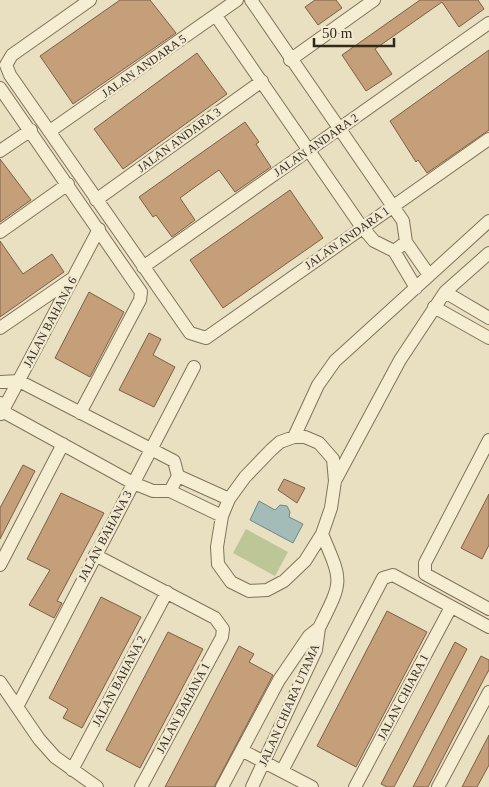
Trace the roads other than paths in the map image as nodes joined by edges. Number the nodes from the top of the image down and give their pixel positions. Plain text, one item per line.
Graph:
1 (90, 0) edge
2 (251, 0) edge
3 (374, 0) edge
4 (232, 2) edge
5 (216, 16) junction
6 (489, 23) edge
7 (290, 60) junction
8 (262, 81) junction
9 (0, 88) edge
10 (338, 129) junction
11 (31, 130) junction
12 (50, 131) junction
13 (489, 139) edge
14 (310, 149) junction
15 (0, 151) edge
16 (68, 184) junction
17 (96, 200) junction
18 (393, 207) junction
19 (489, 221) edge
20 (363, 228) junction
21 (99, 229) junction
22 (0, 232) edge
23 (406, 242) junction
24 (394, 251) junction
25 (489, 253) edge
26 (143, 267) junction
27 (429, 275) junction
28 (72, 279) junction
29 (416, 288) junction
30 (445, 292) junction
31 (434, 307) junction
32 (489, 318) edge
33 (0, 328) edge
34 (489, 338) edge
35 (194, 367) dead end
36 (18, 381) junction
37 (0, 382) edge
38 (1, 410) edge
39 (80, 413) junction
40 (294, 437) junction
41 (489, 440) edge
42 (63, 444) junction
43 (151, 449) junction
44 (178, 476) junction
45 (335, 482) junction
46 (133, 483) junction
47 (170, 491) junction
48 (229, 499) junction
49 (222, 516) junction
50 (322, 534) junction
51 (95, 555) junction
52 (2, 562) edge
53 (166, 592) junction
54 (451, 607) junction
55 (489, 609) edge
56 (489, 627) edge
57 (319, 628) junction
58 (289, 665) junction
59 (304, 676) junction
60 (0, 682) edge
61 (489, 692) edge
62 (17, 707) junction
63 (243, 751) junction
64 (265, 762) junction
65 (72, 770) junction
66 (282, 771) junction
67 (97, 787) edge
68 (141, 787) edge
69 (222, 787) edge
70 (252, 787) edge
71 (312, 787) edge
72 (355, 787) edge
73 (438, 787) edge

1 - 12 street
2 - 7 street
3 - 7 street
4 - 5 street, JALAN ANDARA 5
5 - 8 street
5 - 12 street, JALAN ANDARA 5
6 - 10 street, JALAN ANDARA 2
7 - 10 street
8 - 14 street
8 - 17 street, JALAN ANDARA 3
9 - 11 street
10 - 14 street, JALAN ANDARA 2
10 - 18 street
11 - 15 street
11 - 16 street
12 - 17 street
13 - 18 street, JALAN ANDARA 1
14 - 20 street
14 - 26 street, JALAN ANDARA 2
16 - 21 street
16 - 22 street
17 - 26 street
18 - 20 street, JALAN ANDARA 1
18 - 23 street
19 - 27 street
20 - 24 street
20 - 26 street, JALAN ANDARA 1
21 - 28 street, JALAN BAHANA 6
21 - 39 street
23 - 24 street
23 - 27 street
24 - 29 street
25 - 30 street
27 - 29 street
28 - 33 street
28 - 36 street, JALAN BAHANA 6
29 - 40 street
30 - 31 street
30 - 32 street
31 - 34 street
31 - 45 street
35 - 43 street, JALAN BAHANA 3
36 - 37 street
36 - 38 street, JALAN BAHANA 6
36 - 39 street
38 - 42 street
39 - 43 street
40 - 45 street
40 - 48 street
41 - 55 street
42 - 46 street
42 - 52 street
43 - 44 street
43 - 46 street, JALAN BAHANA 3
44 - 47 street
44 - 48 street
45 - 50 street
46 - 47 street
46 - 51 street, JALAN BAHANA 3
47 - 49 street
48 - 49 street
49 - 50 street
50 - 57 street
51 - 53 street
51 - 62 street, JALAN BAHANA 3
53 - 65 street, JALAN BAHANA 2
53 - 68 street, JALAN BAHANA 1
54 - 56 street
54 - 66 street, JALAN CHIARA UTAMA
54 - 72 street, JALAN CHIARA 1
57 - 58 street, JALAN CHIARA UTAMA
57 - 59 street, JALAN CHIARA UTAMA
58 - 59 street
58 - 63 street, JALAN CHIARA UTAMA
59 - 64 street, JALAN CHIARA UTAMA
60 - 62 street
61 - 73 street
62 - 65 street
63 - 64 street
63 - 69 street, JALAN CHIARA UTAMA
64 - 66 street
64 - 70 street, JALAN CHIARA UTAMA
65 - 67 street
66 - 71 street

